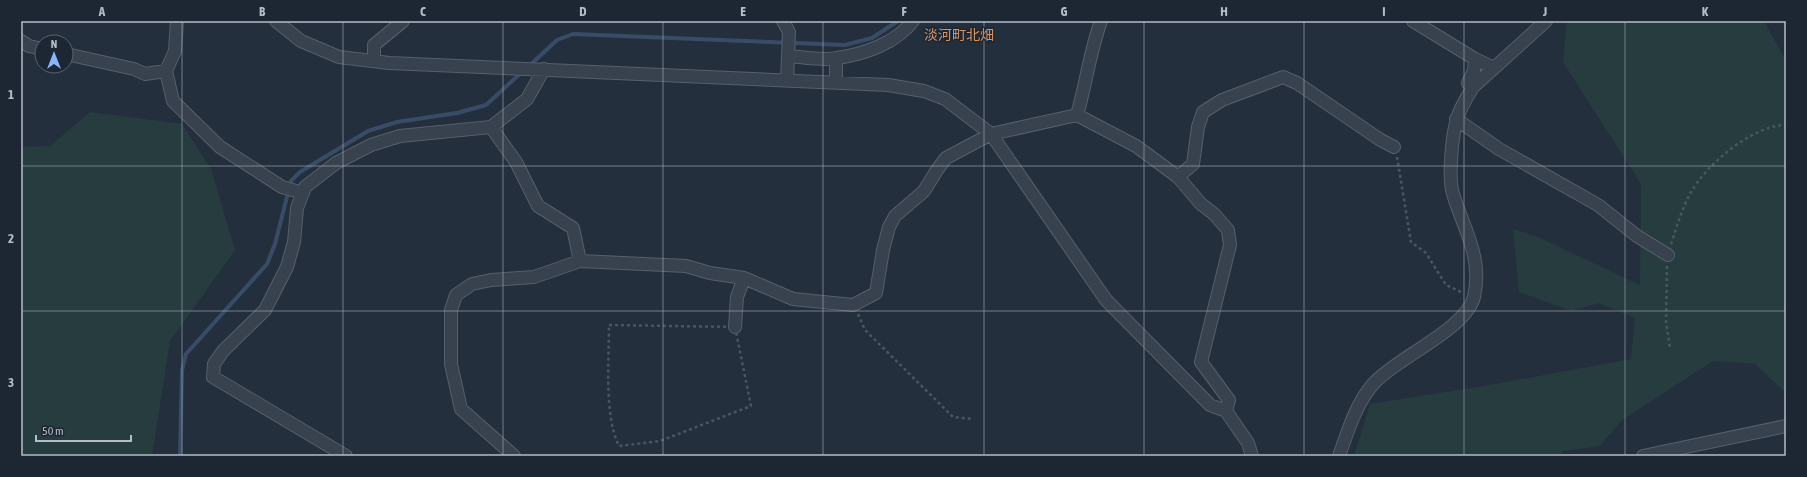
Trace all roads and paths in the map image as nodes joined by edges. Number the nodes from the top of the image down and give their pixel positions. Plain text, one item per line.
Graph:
1 (177, 21) edge
2 (276, 21) edge
3 (403, 21) edge
4 (783, 21) edge
5 (913, 21) edge
6 (1101, 21) edge
7 (1413, 21) edge
8 (1546, 21) edge
9 (21, 41) edge
10 (34, 47) edge
11 (74, 56) edge
12 (788, 56) junction
13 (836, 58) junction
14 (1475, 59) junction
15 (374, 61) junction
16 (1494, 68) junction
17 (544, 69) junction
18 (166, 71) junction
19 (787, 80) junction
20 (836, 82) junction
21 (1474, 87) junction
22 (1078, 115) junction
23 (1456, 119) junction
24 (491, 126) junction
25 (1786, 126) edge
26 (991, 134) junction
27 (1394, 147) joint
28 (1178, 177) junction
29 (303, 193) junction
30 (1668, 255) junction
31 (580, 261) junction
32 (744, 278) junction
33 (1474, 298) junction
34 (853, 305) junction
35 (735, 327) junction
36 (1670, 348) dead end
37 (1226, 412) junction
38 (972, 419) dead end
39 (1786, 426) edge
40 (346, 456) edge
41 (514, 456) edge
42 (1252, 456) edge
43 (1339, 456) edge
44 (1644, 456) edge

1 - 18 street
2 - 15 street
3 - 15 street
4 - 12 street
5 - 13 street
6 - 22 street
7 - 14 street
8 - 16 street
9 - 10 street
11 - 18 street
12 - 13 street
12 - 19 street
13 - 20 street
14 - 16 street
14 - 21 street
15 - 17 street
16 - 21 street
17 - 19 street
17 - 24 street
18 - 29 street
19 - 20 street
20 - 26 street
21 - 23 street
22 - 26 street
22 - 28 street
23 - 30 street
23 - 33 street
24 - 29 street
24 - 31 street
25 - 30 path
26 - 34 street
26 - 37 street
27 - 28 street
27 - 33 path
28 - 37 street
29 - 40 street
30 - 36 path
31 - 32 street
31 - 41 street
32 - 34 street
32 - 35 street
33 - 43 street
34 - 38 path
35 - 35 path
37 - 42 street
39 - 44 street

